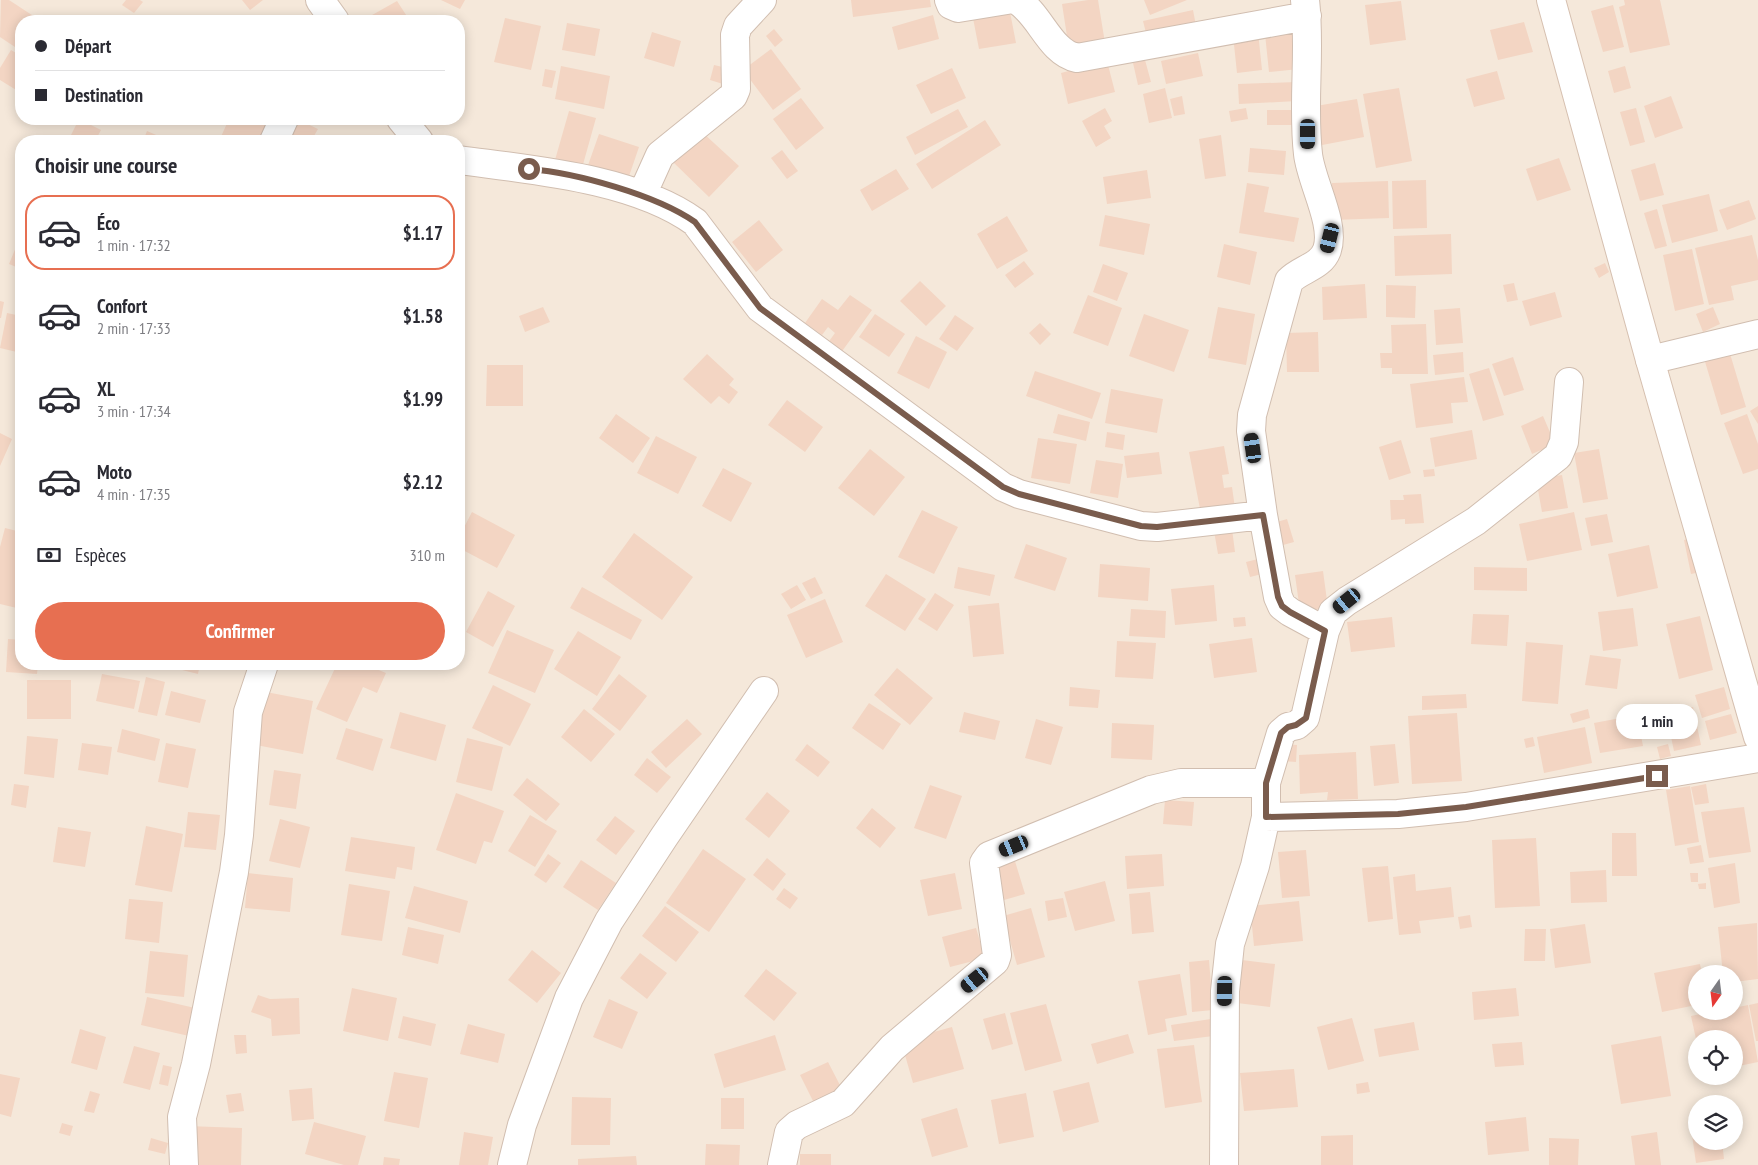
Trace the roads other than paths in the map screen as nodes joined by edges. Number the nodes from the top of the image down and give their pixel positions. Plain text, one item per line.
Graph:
1 (320, 0) edge
2 (762, 0) edge
3 (949, 0) edge
4 (1007, 0) edge
5 (1016, 0) edge
6 (1551, 0) edge
7 (1306, 8) edge
8 (331, 15) edge
9 (406, 125) edge
10 (414, 135) edge
11 (465, 161) edge
12 (642, 195) junction
13 (1758, 334) edge
14 (1650, 360) junction
15 (1569, 382) dead end
16 (1263, 515) junction
17 (1325, 631) junction
18 (262, 670) edge
19 (764, 691) dead end
20 (1758, 737) edge
21 (1758, 758) edge
22 (1266, 783) junction
23 (1266, 817) junction
24 (184, 1165) edge
25 (512, 1165) edge
26 (782, 1165) edge
27 (1224, 1165) edge

1 - 8 street
2 - 12 street
3 - 4 street
5 - 7 street
6 - 14 street
7 - 16 street
9 - 10 street
11 - 12 street
12 - 16 street
13 - 14 street
14 - 20 street
15 - 17 street
16 - 17 street
17 - 22 street
18 - 24 street
19 - 25 street
21 - 23 street
22 - 23 street
22 - 26 street
23 - 27 street

